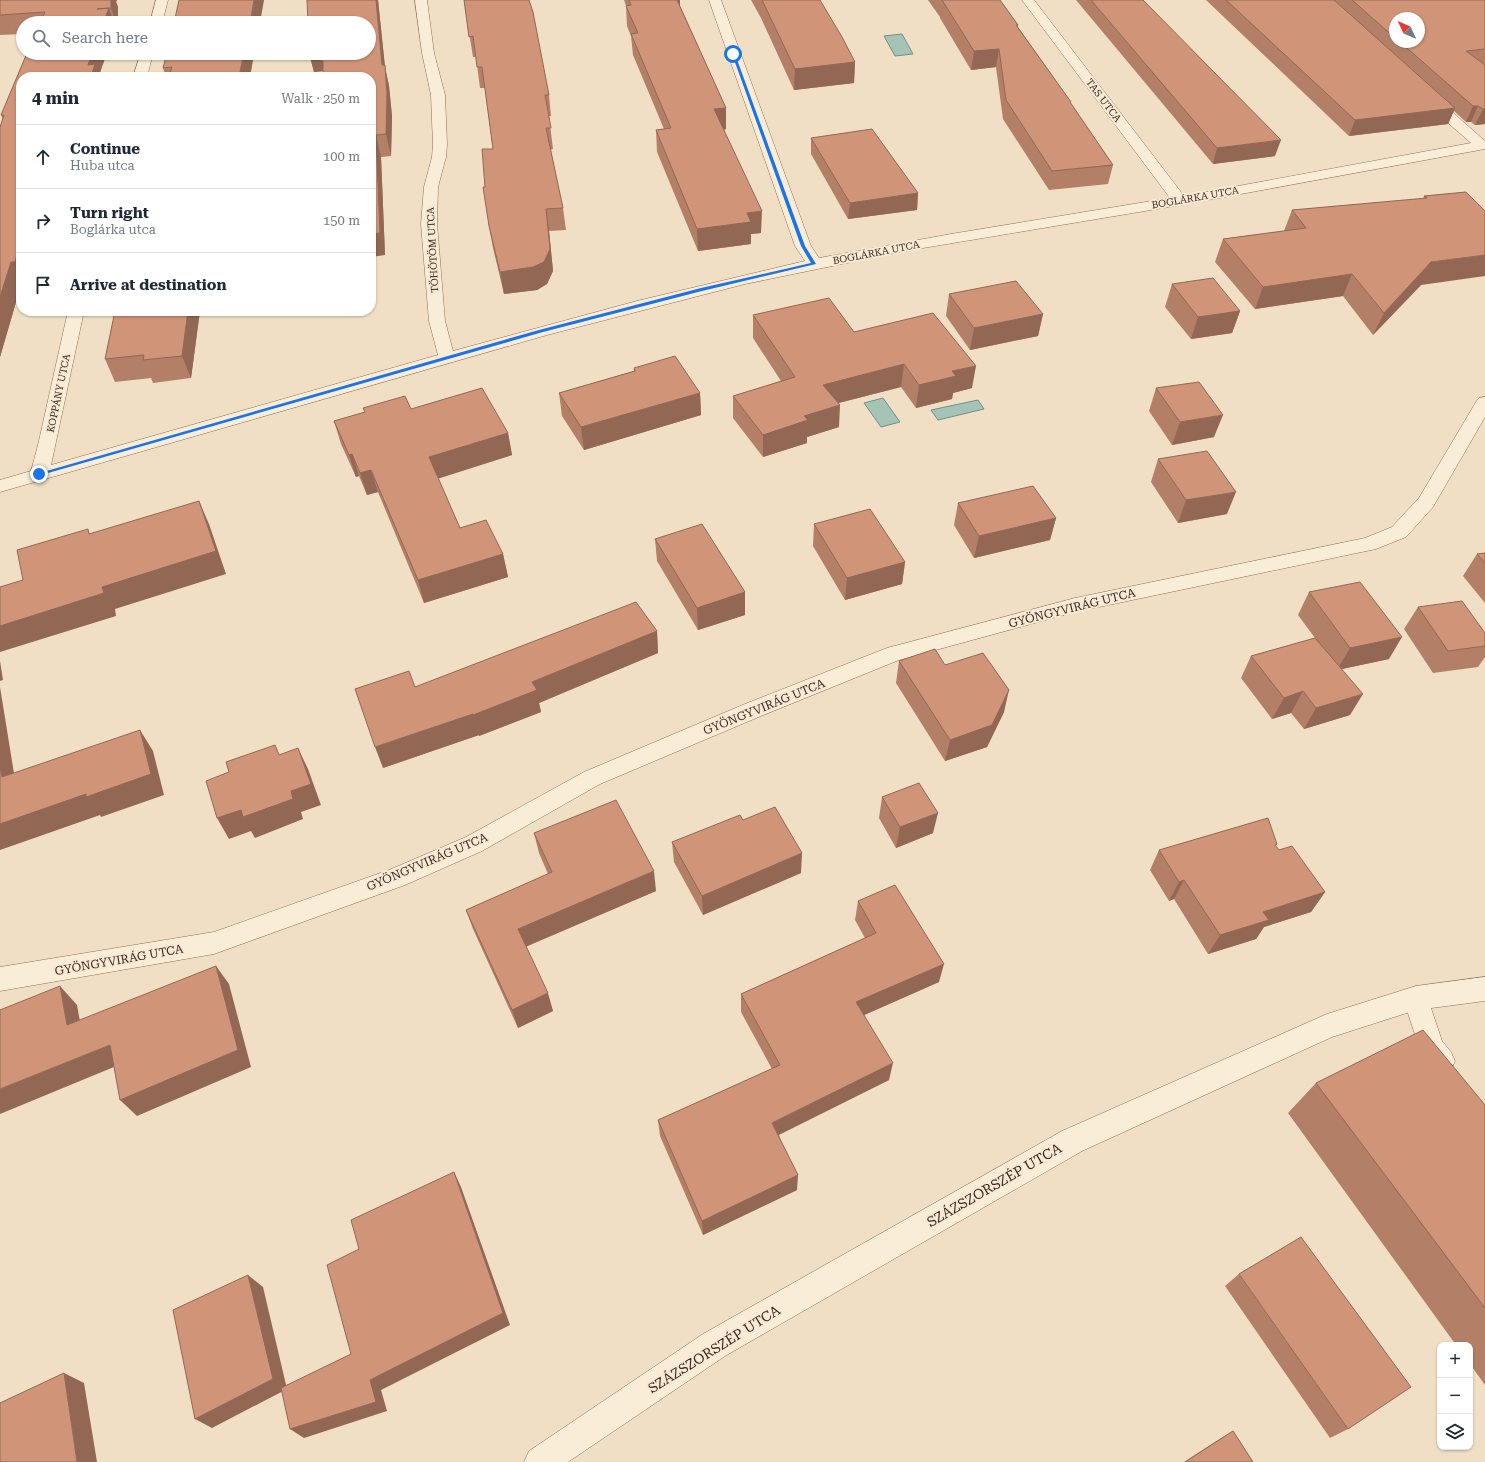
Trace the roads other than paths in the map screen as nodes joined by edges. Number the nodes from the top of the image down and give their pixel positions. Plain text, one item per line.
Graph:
1 (162, 0) edge
2 (421, 0) edge
3 (715, 0) edge
4 (1028, 0) edge
5 (158, 16) edge
6 (145, 60) edge
7 (141, 72) edge
8 (1416, 87) edge
9 (1483, 145) edge
10 (1180, 201) junction
11 (814, 263) junction
12 (75, 316) edge
13 (447, 358) junction
14 (1485, 402) edge
15 (39, 474) junction
16 (0, 486) edge
17 (0, 979) edge
18 (1485, 989) edge
19 (1416, 998) junction
20 (1455, 1076) edge
21 (540, 1462) edge

1 - 5 street
2 - 13 street, TÖHÖTÖM UTCA
3 - 11 street
4 - 10 street, TAS UTCA
6 - 7 street
8 - 9 street
9 - 10 street, BOGLÁRKA UTCA
10 - 11 street, BOGLÁRKA UTCA
11 - 13 street, BOGLÁRKA UTCA
12 - 15 street, KOPPÁNY UTCA
13 - 15 street, BOGLÁRKA UTCA
14 - 17 street, GYÖNGYVIRÁG UTCA
15 - 16 street, BOGLÁRKA UTCA
18 - 19 street, SZÁZSZORSZÉP UTCA
19 - 20 street
19 - 21 street, SZÁZSZORSZÉP UTCA

